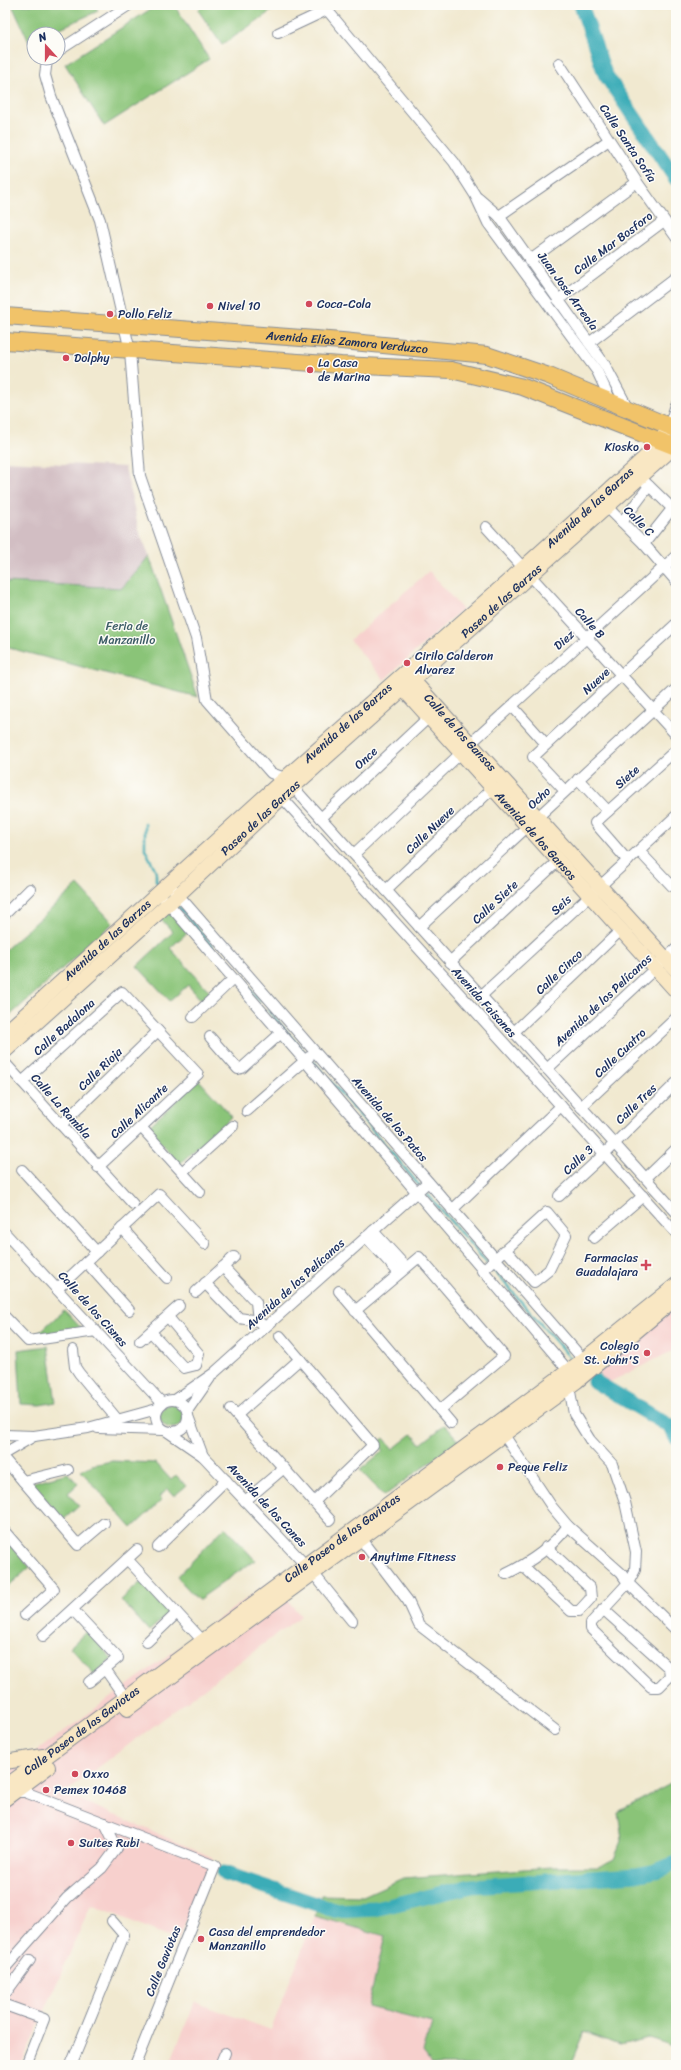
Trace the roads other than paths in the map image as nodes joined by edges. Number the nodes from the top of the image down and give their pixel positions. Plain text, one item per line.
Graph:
1 (129, 5) edge
2 (325, 8) edge
3 (278, 32) dead end
4 (66, 46) edge
5 (559, 63) dead end
6 (46, 66) edge
7 (609, 140) junction
8 (637, 182) junction
9 (475, 195) junction
10 (499, 216) junction
11 (664, 221) junction
12 (676, 237) edge
13 (530, 260) junction
14 (676, 277) edge
15 (558, 300) junction
16 (5, 316) edge
17 (125, 325) junction
18 (5, 341) edge
19 (589, 343) junction
20 (130, 350) junction
21 (612, 404) junction
22 (676, 405) edge
23 (629, 410) junction
24 (672, 427) edge
25 (672, 445) edge
26 (645, 482) junction
27 (603, 503) junction
28 (675, 508) edge
29 (622, 522) junction
30 (486, 527) dead end
31 (644, 544) junction
32 (676, 556) edge
33 (664, 568) junction
34 (527, 572) junction
35 (676, 581) edge
36 (676, 624) edge
37 (587, 638) junction
38 (621, 675) junction
39 (404, 681) junction
40 (676, 689) edge
41 (512, 706) junction
42 (653, 710) junction
43 (429, 718) junction
44 (676, 736) edge
45 (546, 744) junction
46 (466, 749) junction
47 (676, 750) edge
48 (271, 773) junction
49 (578, 779) junction
50 (289, 783) junction
51 (493, 788) junction
52 (565, 791) junction
53 (278, 793) junction
54 (608, 811) junction
55 (676, 816) edge
56 (321, 818) junction
57 (532, 822) junction
58 (639, 851) junction
59 (354, 854) junction
60 (558, 861) junction
61 (628, 861) junction
62 (674, 884) edge
63 (30, 889) dead end
64 (386, 890) junction
65 (595, 891) junction
66 (169, 894) junction
67 (6, 911) edge
68 (419, 927) junction
69 (621, 930) junction
70 (666, 959) edge
71 (450, 962) junction
72 (676, 970) edge
73 (233, 979) junction
74 (676, 991) edge
75 (481, 996) junction
76 (193, 1017) dead end
77 (676, 1018) edge
78 (158, 1031) junction
79 (514, 1032) junction
80 (281, 1033) junction
81 (5, 1034) edge
82 (210, 1037) dead end
83 (5, 1051) edge
84 (315, 1052) junction
85 (305, 1061) junction
86 (5, 1063) edge
87 (547, 1069) junction
88 (22, 1082) junction
89 (676, 1083) edge
90 (561, 1106) junction
91 (581, 1107) junction
92 (247, 1111) dead end
93 (61, 1125) junction
94 (232, 1126) dead end
95 (141, 1127) junction
96 (614, 1144) junction
97 (676, 1149) edge
98 (605, 1154) junction
99 (98, 1167) junction
100 (22, 1170) dead end
101 (182, 1172) junction
102 (646, 1178) junction
103 (428, 1182) junction
104 (200, 1192) dead end
105 (416, 1193) junction
106 (559, 1196) dead end
107 (643, 1196) junction
108 (133, 1204) dead end
109 (452, 1210) junction
110 (676, 1212) edge
111 (122, 1228) junction
112 (5, 1233) edge
113 (676, 1233) edge
114 (370, 1234) junction
115 (594, 1238) dead end
116 (204, 1244) dead end
117 (506, 1250) junction
118 (97, 1252) junction
119 (234, 1257) dead end
120 (495, 1259) junction
121 (86, 1262) junction
122 (223, 1266) junction
123 (403, 1270) junction
124 (482, 1271) junction
125 (167, 1278) dead end
126 (206, 1283) junction
127 (676, 1285) edge
128 (57, 1289) junction
129 (196, 1292) dead end
130 (338, 1292) dead end
131 (676, 1298) edge
132 (179, 1306) dead end
133 (129, 1310) dead end
134 (355, 1311) junction
135 (5, 1317) edge
136 (168, 1317) junction
137 (262, 1324) junction
138 (96, 1331) junction
139 (151, 1332) junction
140 (280, 1336) dead end
141 (140, 1342) dead end
142 (73, 1350) dead end
143 (300, 1359) junction
144 (196, 1365) junction
145 (588, 1365) junction
146 (210, 1377) junction
147 (571, 1380) junction
148 (175, 1400) junction
149 (159, 1406) junction
150 (440, 1410) junction
151 (188, 1413) junction
152 (117, 1419) junction
153 (451, 1423) dead end
154 (88, 1428) junction
155 (166, 1430) junction
156 (5, 1435) edge
157 (504, 1435) junction
158 (34, 1436) junction
159 (5, 1453) edge
160 (203, 1456) junction
161 (5, 1460) edge
162 (284, 1468) junction
163 (68, 1470) dead end
164 (226, 1480) junction
165 (23, 1481) junction
166 (245, 1501) junction
167 (314, 1502) junction
168 (330, 1520) dead end
169 (104, 1523) dead end
170 (568, 1526) junction
171 (5, 1532) edge
172 (360, 1538) junction
173 (158, 1547) dead end
174 (546, 1548) junction
175 (137, 1550) dead end
176 (127, 1559) junction
177 (523, 1566) junction
178 (309, 1569) junction
179 (506, 1574) dead end
180 (628, 1583) junction
181 (603, 1609) junction
182 (73, 1610) junction
183 (177, 1613) junction
184 (25, 1615) dead end
185 (352, 1621) dead end
186 (676, 1630) edge
187 (44, 1636) dead end
188 (203, 1641) junction
189 (147, 1642) dead end
190 (105, 1669) junction
191 (90, 1682) dead end
192 (128, 1702) junction
193 (555, 1730) dead end
194 (49, 1755) junction
195 (5, 1762) edge
196 (12, 1787) edge
197 (105, 1823) junction
198 (112, 1921) dead end
199 (30, 1960) dead end
200 (5, 1968) edge
201 (5, 1994) edge
202 (5, 2005) edge
203 (225, 2053) dead end
204 (26, 2065) edge
205 (71, 2065) edge
206 (135, 2065) edge
207 (220, 2065) edge

1 - 4 street
2 - 3 street
2 - 9 street, Juan José Arreola
5 - 7 street, Calle Santa Sofía
6 - 17 street
7 - 8 street, Calle Santa Sofía
7 - 10 street
8 - 11 street, Calle Santa Sofía
8 - 13 street
9 - 10 street, Juan José Arreola
9 - 21 street, Juan José Arreola
10 - 13 street, Juan José Arreola
11 - 12 street, Calle Santa Sofía
11 - 15 street, Calle Mar Bosforo
13 - 15 street, Juan José Arreola
14 - 19 street
15 - 19 street, Juan José Arreola
16 - 17 main road, Avenida Elías Zamora Verduzco
17 - 20 street
17 - 21 main road, Avenida Elías Zamora Verduzco
18 - 20 main road, Avenida Elías Zamora Verduzco
19 - 23 street, Juan José Arreola
20 - 25 main road, Avenida Elías Zamora Verduzco
20 - 48 street
21 - 23 main road, Avenida Elías Zamora Verduzco
22 - 24 street, Avenida de las Garzas
23 - 24 main road, Avenida Elías Zamora Verduzco
24 - 25 main road, Avenida de las Garzas
25 - 26 main road
25 - 27 main road, Avenida de las Garzas
26 - 27 main road
26 - 28 street
26 - 29 street
27 - 29 street, Calle C
27 - 34 main road, Avenida de las Garzas
28 - 31 street
29 - 31 street, Calle C
30 - 34 street, Calle B
31 - 33 street, Calle C
32 - 33 street, Diez
33 - 35 street, Calle C
33 - 37 street, Diez
34 - 37 street, Calle B
34 - 39 main road, Avenida de las Garzas
36 - 38 street, Nueve
37 - 38 street, Calle B
37 - 41 street, Diez
38 - 42 street, Calle B
38 - 45 street, Nueve
39 - 43 main road, Avenida de los Gansos
39 - 46 main road, Calle de los Gansos
39 - 50 main road, Avenida de las Garzas
40 - 42 street, Ocho
41 - 45 street
41 - 46 street, Diez
42 - 44 street, Calle B
42 - 49 street, Ocho
43 - 46 main road, Avenida de los Gansos
43 - 56 street, Once
45 - 52 street, Nueve
46 - 51 main road, Avenida de los Gansos
46 - 57 main road, Calle de los Gansos
46 - 59 street, Diez
47 - 54 street, Siete
48 - 50 street
48 - 53 street
49 - 52 street, Ocho
49 - 54 street
50 - 53 main road, Avenida de las Garzas
50 - 56 street, Avenida Faisanes
51 - 57 main road, Avenida de los Gansos
51 - 64 street, Calle Nueve
52 - 57 street, Ocho
53 - 66 main road, Avenida de las Garzas
53 - 90 street, Avenida Faisanes
54 - 61 street, Siete
55 - 58 street, Seis
56 - 59 street, Avenida Faisanes
57 - 60 main road, Avenida de los Gansos
57 - 65 main road, Calle de los Gansos
57 - 68 street, Ocho
58 - 61 street, Seis
58 - 62 street
59 - 64 street, Avenida Faisanes
60 - 65 main road, Avenida de los Gansos
60 - 71 street, Calle Siete
61 - 65 street, Seis
63 - 67 street
64 - 68 street, Avenida Faisanes
65 - 69 main road, Avenida de los Gansos
65 - 70 main road, Calle de los Gansos
65 - 75 street, Seis
66 - 73 street
66 - 81 main road, Avenida de las Garzas
66 - 83 main road
66 - 84 street, Avenida de los Patos
68 - 71 street, Avenida Faisanes
69 - 70 main road, Avenida de los Gansos
69 - 79 street, Calle Cinco
70 - 72 main road, Calle de los Gansos
70 - 74 main road, Avenida de los Gansos
70 - 87 street, Avenida de los Pelícanos
71 - 75 street, Avenida Faisanes
73 - 76 street
73 - 80 street
75 - 79 street, Avenida Faisanes
77 - 91 street, Calle Cuatro
78 - 88 street, Calle Badalona
78 - 93 street, Calle Rioja
78 - 95 street, Calle Alicante
79 - 87 street, Avenida Faisanes
80 - 82 street
80 - 85 street
84 - 85 street
84 - 103 street, Avenida de los Patos
85 - 92 street
85 - 105 street
86 - 88 street, Calle La Rambla
87 - 91 street, Avenida Faisanes
88 - 93 street, Calle La Rambla
89 - 96 street, Calle Tres
90 - 98 street, Avenida Faisanes
90 - 109 street
91 - 96 street, Avenida Faisanes
93 - 99 street, Calle La Rambla
94 - 101 street
95 - 99 street, Calle Alicante
95 - 101 street
96 - 98 street, Calle 3
96 - 102 street, Avenida Faisanes
97 - 102 street
98 - 106 street, Calle 3
98 - 107 street, Avenida Faisanes
99 - 108 street, Calle La Rambla
100 - 118 street
101 - 104 street
102 - 110 street, Avenida Faisanes
103 - 105 street, Avenida de los Pelícanos
103 - 109 street, Avenida de los Patos
105 - 114 street, Avenida de los Pelícanos
105 - 124 street
107 - 113 street, Avenida Faisanes
107 - 115 street
109 - 120 street, Avenida de los Patos
111 - 116 street
111 - 118 street
111 - 125 street
112 - 128 street, Calle de los Cisnes
114 - 123 street
114 - 137 street, Avenida de los Pelícanos
117 - 117 street
117 - 120 street
118 - 121 street
119 - 122 street
120 - 124 street
120 - 145 street, Avenida de los Patos
121 - 128 street
121 - 133 street
122 - 126 street
122 - 137 street
123 - 134 street
123 - 150 street
124 - 147 street
126 - 129 street
126 - 137 street
127 - 145 main road, Calle Paseo de las Gaviotas
128 - 138 street, Calle de los Cisnes
130 - 134 street
131 - 145 main road, Calle Paseo de las Gaviotas
132 - 136 street
134 - 150 street
135 - 138 street
136 - 139 street
136 - 144 street
137 - 146 street, Avenida de los Pelícanos
138 - 149 street, Calle de los Cisnes
139 - 141 street
139 - 144 street
140 - 143 street
142 - 152 street
143 - 162 street
143 - 167 street
144 - 146 street
145 - 147 main road, Calle Paseo de las Gaviotas
146 - 148 street, Avenida de los Pelícanos
146 - 151 street
147 - 157 main road, Calle Paseo de las Gaviotas
147 - 178 main road, Calle Paseo de las Gaviotas
147 - 180 street
148 - 149 street
148 - 151 street
149 - 152 street
149 - 155 street
150 - 153 street
151 - 155 street
151 - 160 street, Avenida de los Canes
152 - 154 street
154 - 155 street
154 - 158 street
155 - 160 street, Avenida de los Canes
156 - 158 street
157 - 170 street
157 - 172 main road, Calle Paseo de las Gaviotas
158 - 159 street
160 - 164 street, Avenida de los Canes
161 - 165 street
162 - 166 street
162 - 167 street
163 - 165 street
164 - 166 street, Avenida de los Canes
164 - 173 street
165 - 169 street
166 - 178 street, Avenida de los Canes
167 - 168 street
170 - 174 street
170 - 180 street
171 - 184 street
172 - 178 main road, Calle Paseo de las Gaviotas
172 - 193 street
174 - 177 street
174 - 177 street
175 - 176 street
176 - 182 street
176 - 183 street
177 - 179 street
178 - 185 street, Avenida de los Canes
178 - 188 main road, Calle Paseo de las Gaviotas
178 - 192 main road, Calle Paseo de las Gaviotas
180 - 181 street
180 - 186 street
181 - 181 street
182 - 187 street
182 - 190 street
183 - 188 street
183 - 189 street
188 - 192 main road, Calle Paseo de las Gaviotas
190 - 191 street
190 - 192 street
192 - 194 main road, Calle Paseo de las Gaviotas
192 - 196 main road, Calle Paseo de las Gaviotas
194 - 195 main road
194 - 196 main road, Calle Paseo de las Gaviotas
196 - 197 street
197 - 200 street
197 - 206 street, Calle Gaviotas
198 - 205 street
199 - 201 street
202 - 204 street
203 - 207 street

